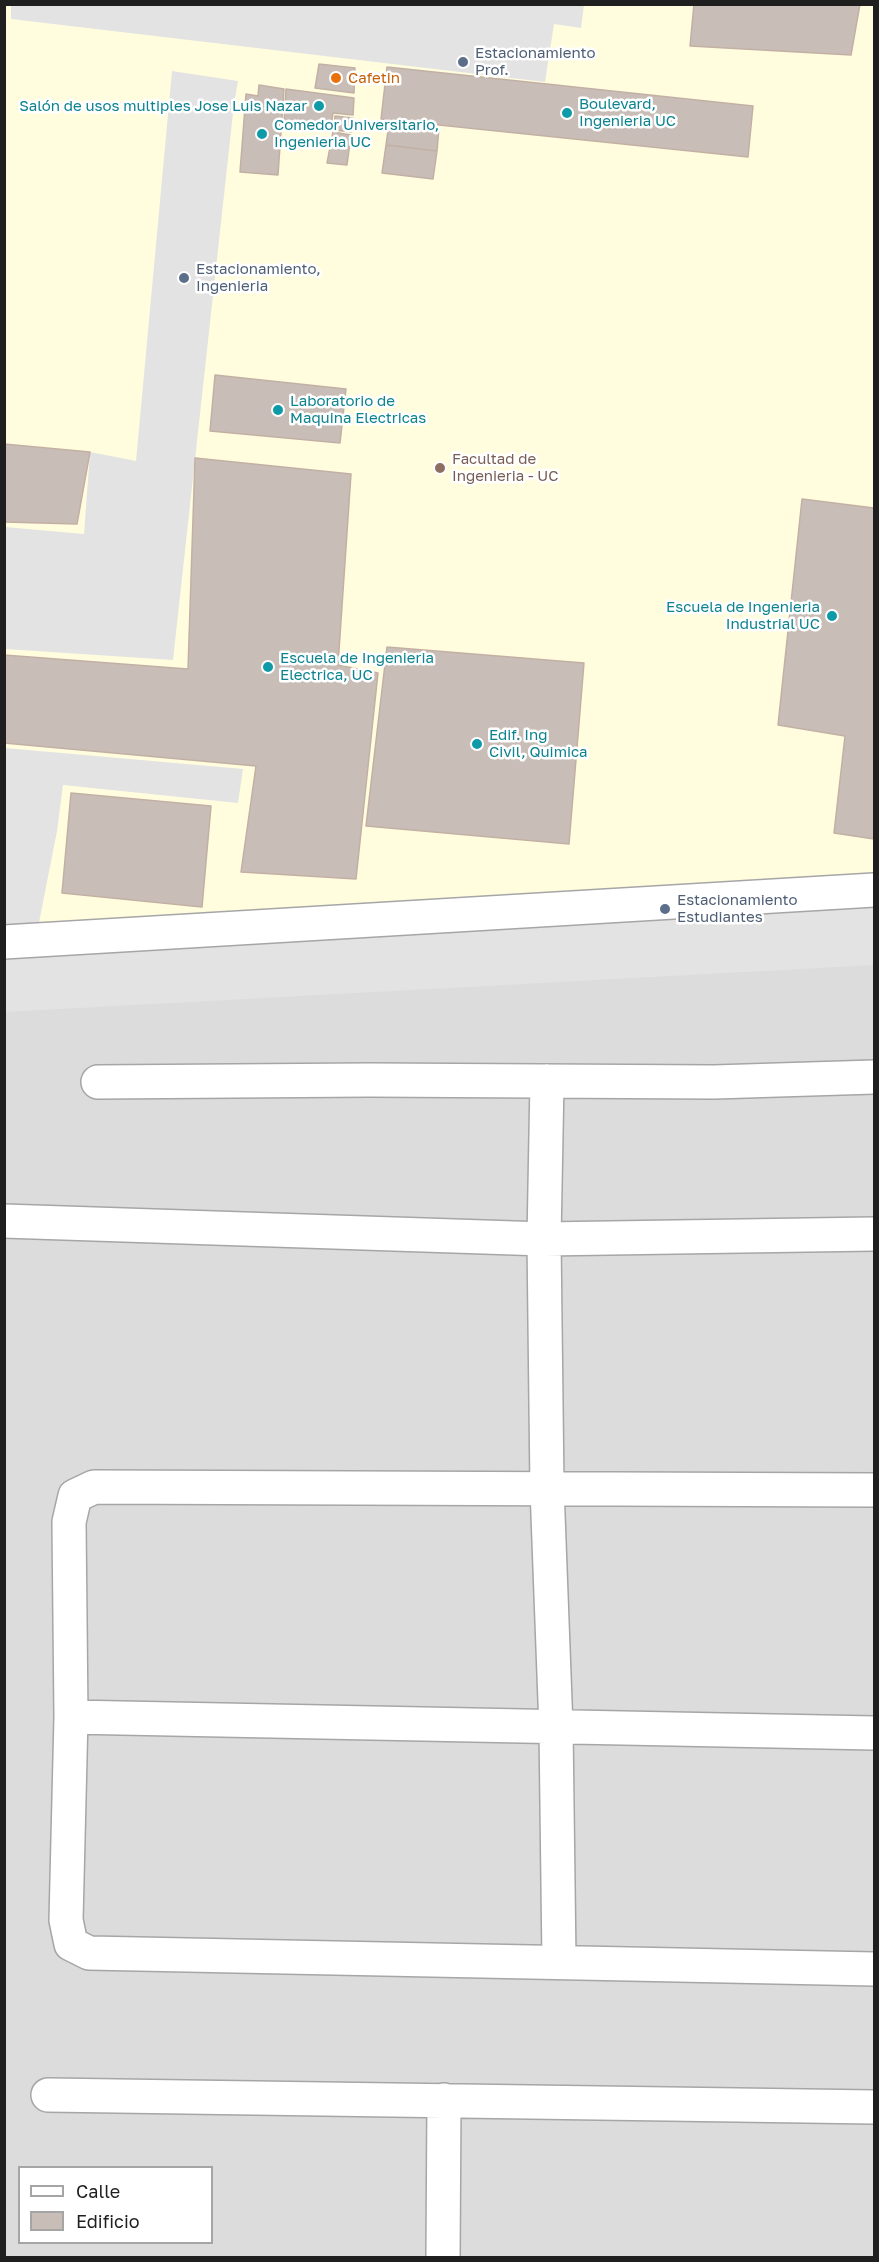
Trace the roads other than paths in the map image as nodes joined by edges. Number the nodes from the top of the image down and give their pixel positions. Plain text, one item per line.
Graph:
1 (874, 890) edge
2 (4, 942) edge
3 (874, 1077) edge
4 (547, 1081) junction
5 (99, 1082) dead end
6 (4, 1221) edge
7 (874, 1234) edge
8 (544, 1239) junction
9 (548, 1488) junction
10 (874, 1490) edge
11 (71, 1717) junction
12 (556, 1728) junction
13 (874, 1733) edge
14 (559, 1961) junction
15 (874, 1969) edge
16 (48, 2095) dead end
17 (444, 2100) junction
18 (874, 2107) edge
19 (443, 2258) edge

1 - 2 street
3 - 4 street
4 - 5 street
4 - 8 street
6 - 8 street
7 - 8 street
8 - 9 street
9 - 10 street
9 - 11 street
9 - 12 street
11 - 12 street
11 - 14 street
12 - 13 street
12 - 14 street
14 - 15 street
16 - 17 street
17 - 18 street
17 - 19 street

